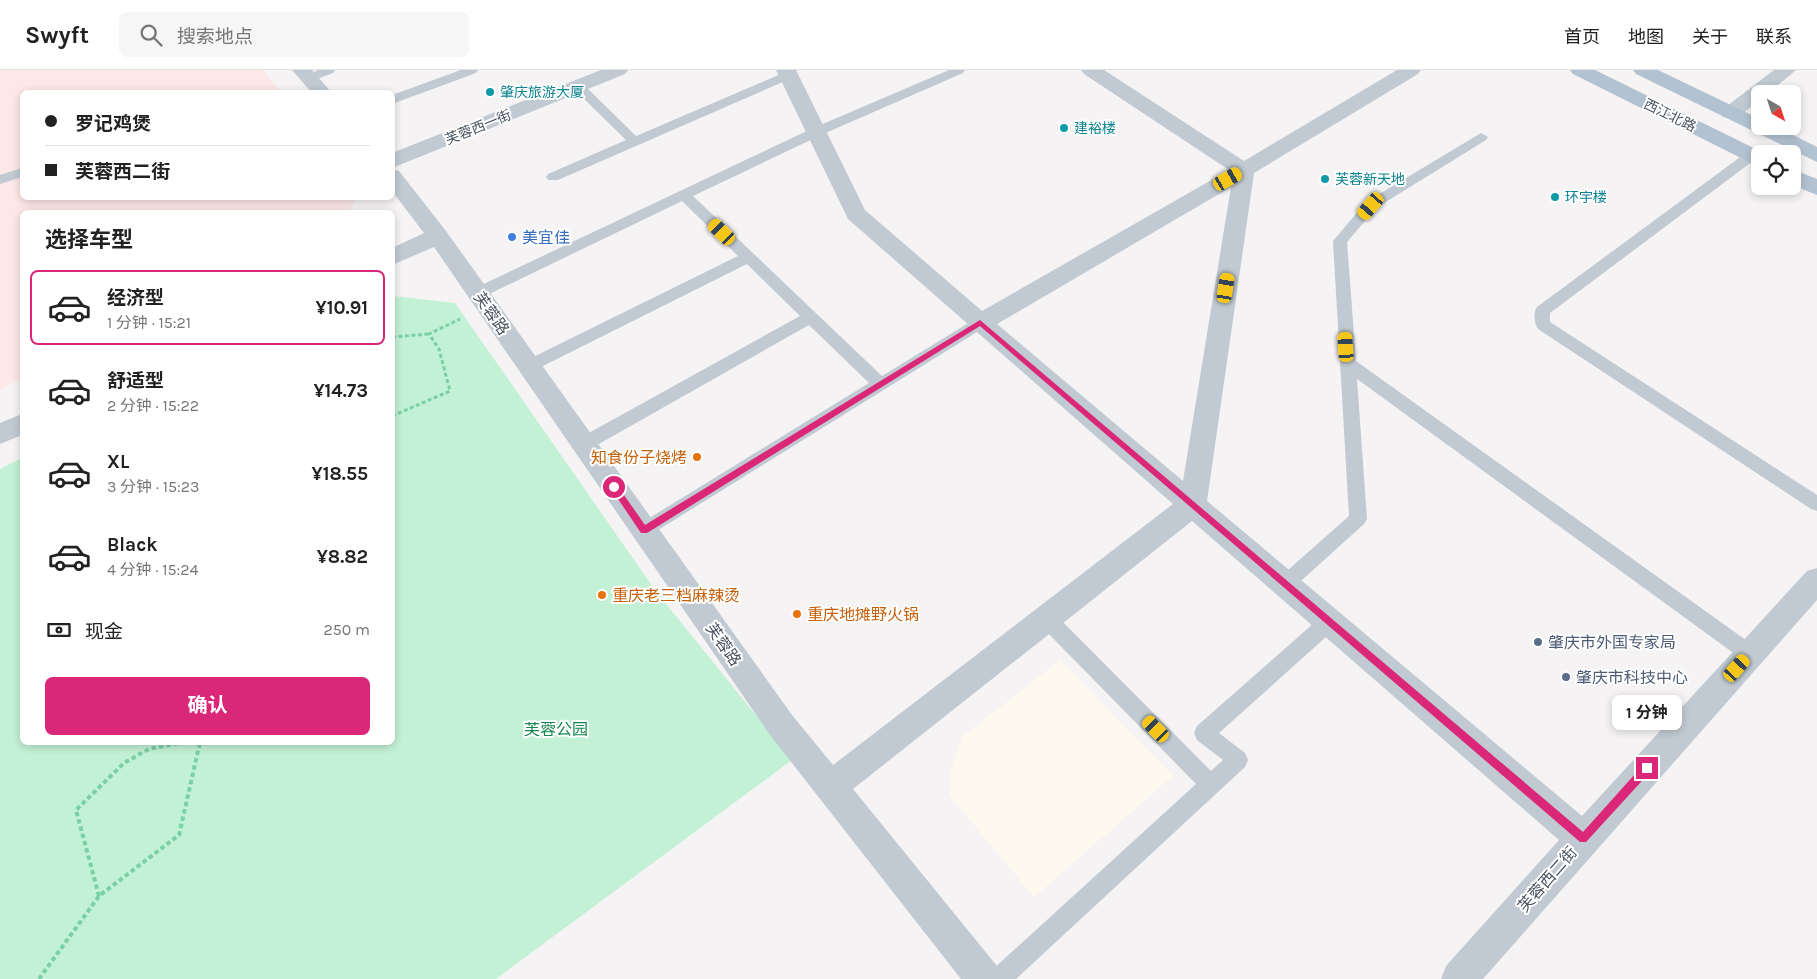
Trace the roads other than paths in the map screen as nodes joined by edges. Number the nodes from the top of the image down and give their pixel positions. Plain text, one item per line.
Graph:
1 (329, 70) edge
2 (472, 70) edge
3 (618, 70) edge
4 (959, 70) edge
5 (1091, 70) edge
6 (1411, 70) edge
7 (1580, 70) edge
8 (1643, 70) edge
9 (1786, 70) edge
10 (787, 73) edge
11 (305, 74) edge
12 (578, 86) junction
13 (320, 90) edge
14 (395, 99) edge
15 (1730, 113) junction
16 (816, 132) junction
17 (1481, 137) dead end
18 (635, 142) junction
19 (1751, 155) edge
20 (1817, 155) edge
21 (395, 160) edge
22 (1751, 161) edge
23 (1244, 170) junction
24 (20, 173) edge
25 (553, 177) dead end
26 (0, 180) edge
27 (395, 180) edge
28 (1801, 180) edge
29 (1817, 188) edge
30 (684, 195) junction
31 (438, 236) junction
32 (395, 256) edge
33 (748, 257) junction
34 (482, 299) junction
35 (811, 317) junction
36 (980, 323) junction
37 (1348, 364) junction
38 (529, 366) junction
39 (881, 385) junction
40 (20, 425) edge
41 (0, 434) edge
42 (584, 444) junction
43 (1193, 504) junction
44 (1817, 504) edge
45 (644, 530) junction
46 (1817, 580) edge
47 (1286, 583) junction
48 (1046, 618) junction
49 (1330, 621) junction
50 (1750, 654) junction
51 (1211, 785) junction
52 (830, 787) junction
53 (1583, 839) junction
54 (984, 979) edge
55 (999, 979) edge
56 (1459, 979) edge

1 - 11 lane
2 - 14 lane
3 - 12 street, 芙蓉西一街
4 - 16 lane
5 - 23 street
6 - 23 street
7 - 19 main road, 西江北路
8 - 15 main road, 西江北路
9 - 15 street
10 - 16 street
10 - 18 lane
11 - 13 street
12 - 18 lane
12 - 21 street, 芙蓉西一街
15 - 20 main road, 西江北路
16 - 30 lane
16 - 36 street
17 - 37 lane
18 - 25 lane
22 - 44 lane
23 - 36 street
23 - 43 street
24 - 26 lane
27 - 31 street, 芙蓉路
28 - 29 main road
30 - 33 lane
30 - 34 lane
31 - 32 street
31 - 34 street, 芙蓉路
33 - 35 lane
33 - 38 lane
34 - 38 street, 芙蓉路
35 - 39 lane
35 - 42 lane
36 - 39 lane
36 - 43 street
37 - 47 lane
37 - 50 lane
38 - 42 street, 芙蓉路
39 - 45 lane
40 - 41 street
42 - 45 street, 芙蓉路
43 - 47 street
43 - 48 street
45 - 52 street, 芙蓉路
46 - 50 street, 芙蓉西二街
47 - 49 street
48 - 51 lane
48 - 52 street
49 - 51 lane
49 - 53 street
50 - 53 street, 芙蓉西二街
51 - 55 lane
52 - 54 street, 芙蓉路
53 - 56 street, 芙蓉西二街

